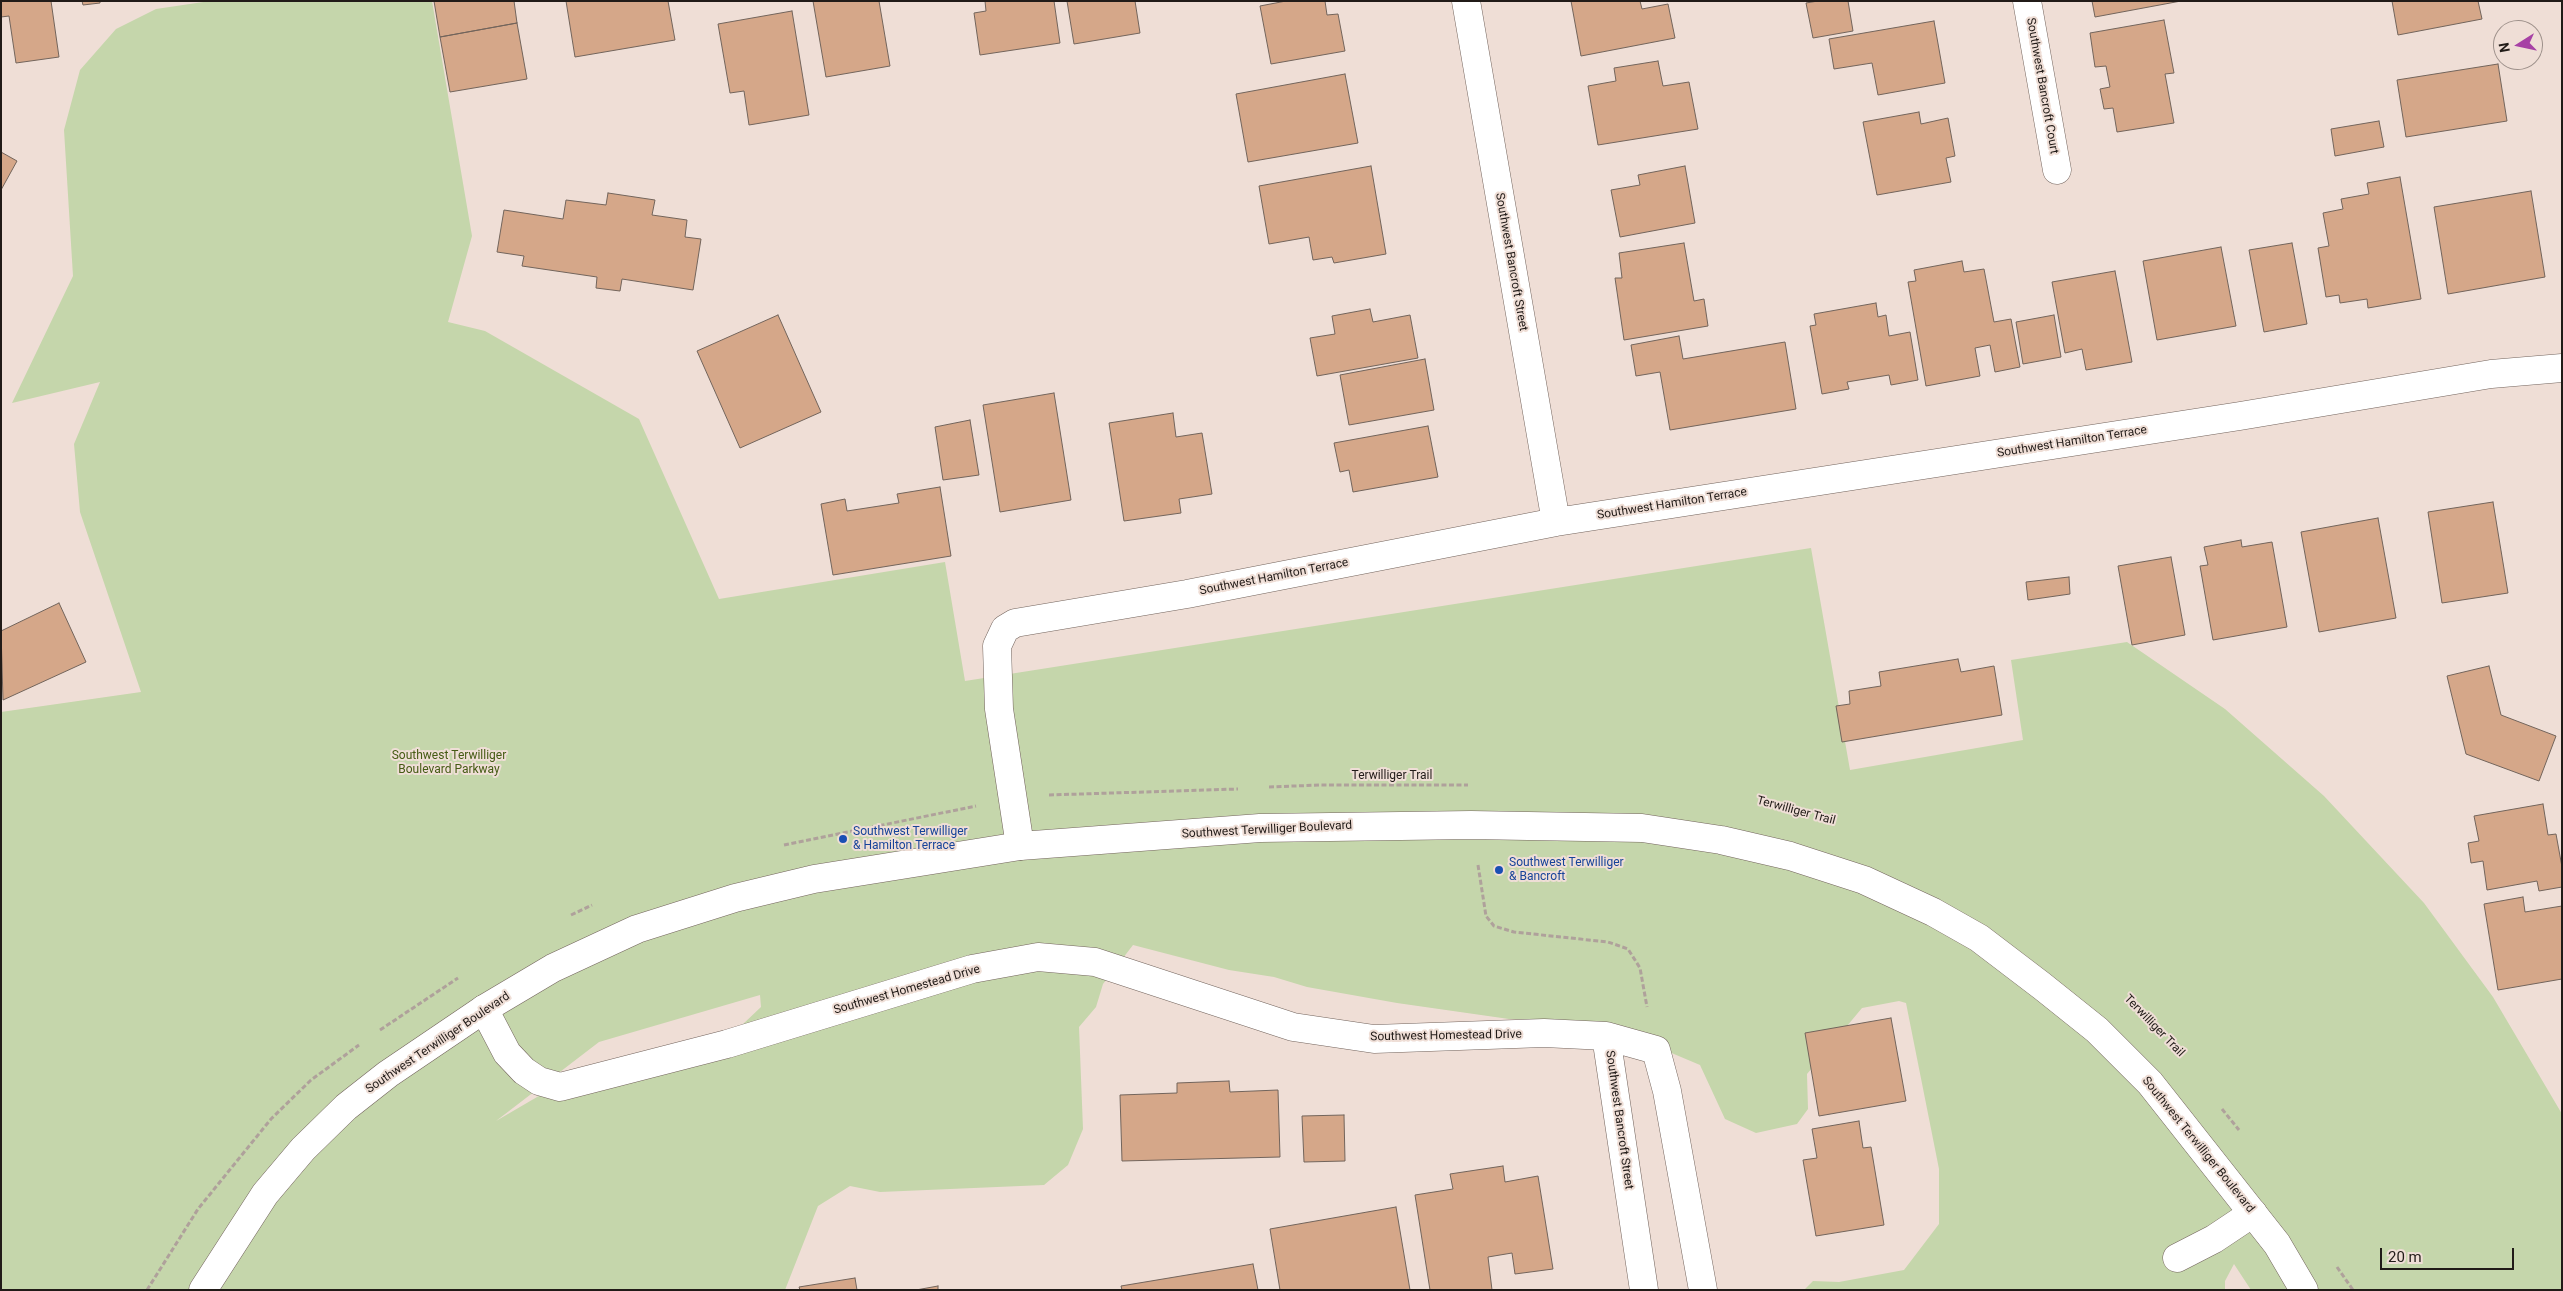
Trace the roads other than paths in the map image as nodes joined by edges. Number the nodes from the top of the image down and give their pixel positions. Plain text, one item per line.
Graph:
1 (1466, 1) edge
2 (2027, 1) edge
3 (2057, 170) dead end
4 (2562, 368) edge
5 (1556, 522) junction
6 (1020, 846) junction
7 (484, 1009) junction
8 (1606, 1036) junction
9 (2253, 1213) junction
10 (2177, 1258) dead end
11 (203, 1290) edge
12 (1644, 1290) edge
13 (1703, 1290) edge
14 (2304, 1290) edge

1 - 5 street, Southwest Bancroft Street
2 - 3 street, Southwest Bancroft Court
4 - 5 street, Southwest Hamilton Terrace
5 - 6 street, Southwest Hamilton Terrace
6 - 7 street, Southwest Terwilliger Boulevard
6 - 9 street, Southwest Terwilliger Boulevard
7 - 8 street, Southwest Homestead Drive
7 - 11 street, Southwest Terwilliger Boulevard
8 - 12 street, Southwest Bancroft Street
8 - 13 street, Southwest Bancroft Street
9 - 10 street
9 - 14 street, Southwest Terwilliger Boulevard

